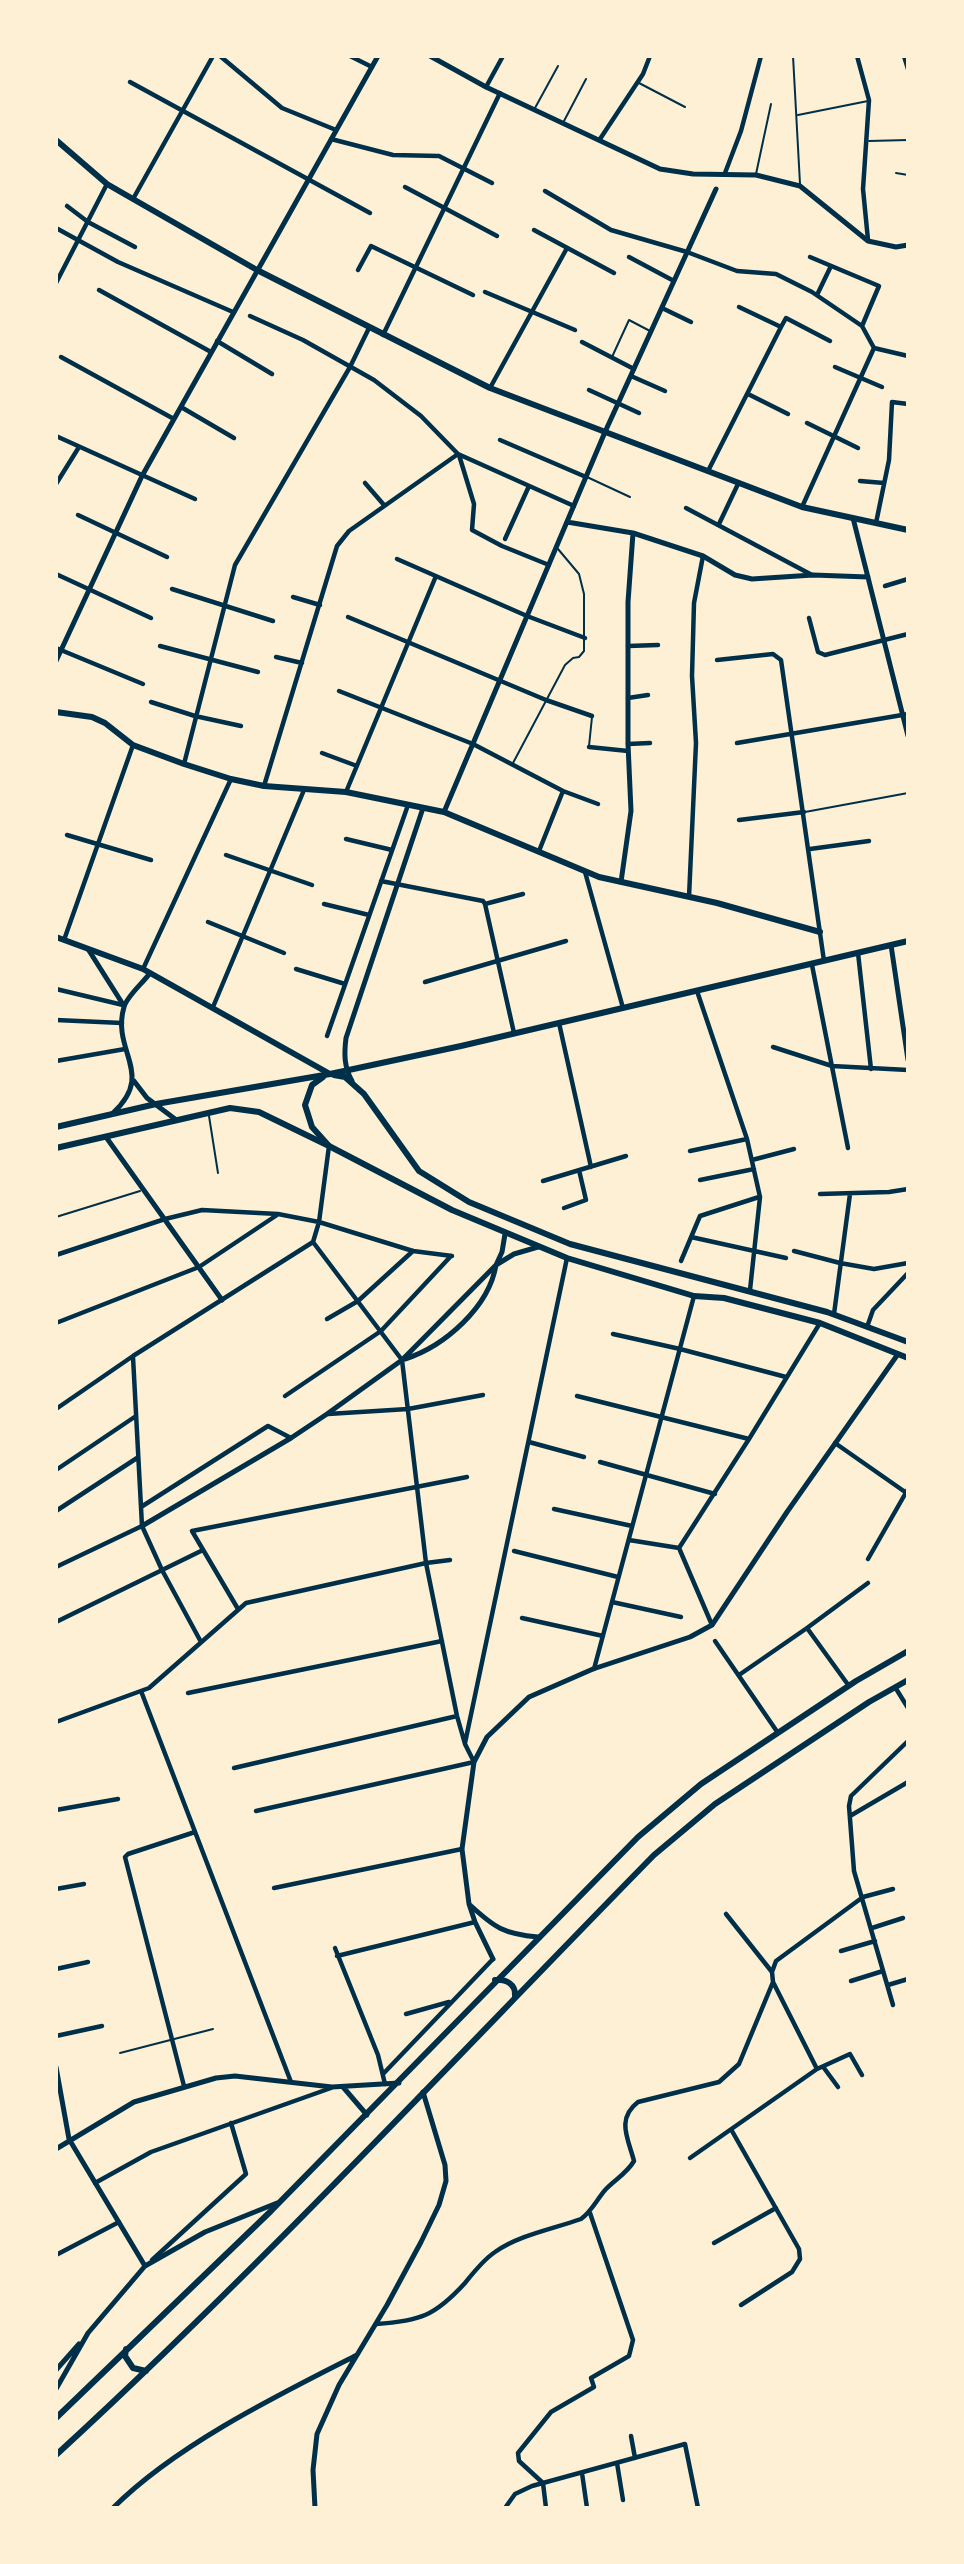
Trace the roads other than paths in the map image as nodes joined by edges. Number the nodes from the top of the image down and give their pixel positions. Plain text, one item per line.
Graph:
1 (213, 56) edge
2 (220, 56) edge
3 (350, 56) edge
4 (378, 56) edge
5 (430, 56) edge
6 (503, 56) edge
7 (650, 56) edge
8 (761, 56) edge
9 (793, 56) edge
10 (857, 56) edge
11 (904, 56) edge
12 (558, 66) dead end
13 (372, 67) junction
14 (908, 67) edge
15 (586, 79) dead end
16 (130, 82) dead end
17 (638, 82) junction
18 (486, 87) junction
19 (500, 93) junction
20 (869, 100) junction
21 (771, 104) dead end
22 (685, 107) dead end
23 (535, 109) junction
24 (183, 111) junction
25 (796, 116) junction
26 (564, 122) junction
27 (336, 131) junction
28 (331, 139) junction
29 (600, 139) junction
30 (56, 140) edge
31 (908, 140) edge
32 (865, 141) junction
33 (464, 168) junction
34 (725, 173) junction
35 (896, 173) dead end
36 (756, 175) junction
37 (908, 175) edge
38 (308, 179) junction
39 (492, 183) dead end
40 (107, 184) junction
41 (800, 186) junction
42 (405, 187) dead end
43 (716, 189) dead end
44 (545, 191) dead end
45 (133, 200) junction
46 (67, 206) dead end
47 (444, 208) junction
48 (370, 213) dead end
49 (88, 222) junction
50 (56, 228) edge
51 (534, 230) dead end
52 (497, 236) dead end
53 (78, 241) junction
54 (868, 241) junction
55 (908, 245) edge
56 (135, 247) dead end
57 (567, 248) junction
58 (687, 252) junction
59 (629, 257) dead end
60 (810, 257) dead end
61 (831, 266) junction
62 (415, 269) junction
63 (257, 270) junction
64 (358, 271) dead end
65 (614, 273) dead end
66 (674, 281) junction
67 (56, 283) edge
68 (99, 289) dead end
69 (485, 292) dead end
70 (473, 295) dead end
71 (817, 295) junction
72 (739, 307) dead end
73 (662, 308) junction
74 (233, 312) junction
75 (532, 312) junction
76 (250, 316) dead end
77 (691, 323) dead end
78 (862, 326) junction
79 (781, 327) junction
80 (369, 328) junction
81 (575, 330) dead end
82 (651, 331) junction
83 (383, 335) junction
84 (217, 341) junction
85 (830, 341) dead end
86 (582, 342) dead end
87 (874, 348) junction
88 (211, 352) junction
89 (908, 356) edge
90 (61, 357) dead end
91 (612, 357) junction
92 (350, 367) junction
93 (835, 367) dead end
94 (634, 369) junction
95 (272, 374) dead end
96 (631, 376) junction
97 (860, 378) junction
98 (882, 387) dead end
99 (490, 388) junction
100 (589, 390) dead end
101 (665, 391) dead end
102 (748, 394) junction
103 (618, 404) junction
104 (908, 404) edge
105 (181, 407) junction
106 (639, 413) dead end
107 (788, 414) dead end
108 (174, 419) junction
109 (807, 423) dead end
110 (605, 432) junction
111 (56, 436) edge
112 (834, 437) junction
113 (234, 438) dead end
114 (500, 440) dead end
115 (79, 447) junction
116 (858, 448) dead end
117 (458, 454) junction
118 (708, 472) junction
119 (142, 476) junction
120 (586, 477) junction
121 (860, 481) dead end
122 (365, 483) dead end
123 (56, 484) edge
124 (738, 484) junction
125 (884, 484) junction
126 (529, 486) junction
127 (630, 497) dead end
128 (195, 499) dead end
129 (384, 505) junction
130 (574, 506) junction
131 (802, 507) junction
132 (686, 508) dead end
133 (78, 515) dead end
134 (853, 518) junction
135 (567, 522) junction
136 (876, 523) junction
137 (719, 524) junction
138 (908, 530) edge
139 (116, 533) junction
140 (633, 533) junction
141 (505, 538) dead end
142 (556, 547) junction
143 (703, 556) junction
144 (167, 557) dead end
145 (397, 559) dead end
146 (549, 565) junction
147 (56, 574) edge
148 (813, 575) junction
149 (436, 576) junction
150 (868, 577) junction
151 (908, 579) edge
152 (886, 586) dead end
153 (172, 589) dead end
154 (89, 590) junction
155 (293, 597) dead end
156 (223, 605) junction
157 (320, 605) junction
158 (527, 615) junction
159 (348, 617) dead end
160 (151, 618) dead end
161 (809, 618) dead end
162 (272, 621) dead end
163 (908, 634) edge
164 (585, 638) junction
165 (884, 641) junction
166 (408, 643) junction
167 (658, 645) dead end
168 (160, 646) dead end
169 (628, 646) junction
170 (58, 650) edge
171 (276, 657) dead end
172 (210, 658) junction
173 (717, 660) dead end
174 (56, 661) edge
175 (302, 663) junction
176 (258, 672) dead end
177 (499, 682) junction
178 (143, 684) dead end
179 (339, 691) dead end
180 (648, 695) dead end
181 (628, 698) junction
182 (546, 701) junction
183 (151, 702) dead end
184 (381, 708) junction
185 (56, 712) edge
186 (905, 715) edge
187 (195, 716) junction
188 (592, 716) joint
189 (242, 726) dead end
190 (791, 734) junction
191 (908, 736) edge
192 (650, 743) dead end
193 (737, 743) dead end
194 (133, 744) junction
195 (473, 744) junction
196 (628, 744) junction
197 (589, 747) joint
198 (628, 751) junction
199 (322, 753) dead end
200 (184, 764) junction
201 (513, 764) junction
202 (357, 766) junction
203 (231, 779) junction
204 (264, 786) junction
205 (304, 790) junction
206 (563, 791) junction
207 (346, 792) junction
208 (908, 793) edge
209 (598, 804) dead end
210 (408, 805) junction
211 (423, 808) junction
212 (804, 812) junction
213 (444, 813) junction
214 (739, 820) dead end
215 (67, 835) dead end
216 (346, 839) dead end
217 (869, 841) dead end
218 (98, 844) junction
219 (810, 849) junction
220 (393, 850) junction
221 (539, 851) junction
222 (226, 855) dead end
223 (150, 860) dead end
224 (271, 870) junction
225 (585, 871) junction
226 (382, 881) junction
227 (621, 882) junction
228 (397, 884) junction
229 (312, 885) dead end
230 (523, 894) dead end
231 (689, 899) junction
232 (484, 902) junction
233 (324, 904) dead end
234 (369, 915) junction
235 (208, 922) dead end
236 (820, 932) junction
237 (243, 936) junction
238 (56, 937) edge
239 (64, 940) junction
240 (566, 941) dead end
241 (908, 941) edge
242 (891, 945) junction
243 (88, 949) junction
244 (284, 953) dead end
245 (858, 953) junction
246 (498, 960) junction
247 (824, 961) junction
248 (812, 965) junction
249 (143, 969) junction
250 (296, 969) dead end
251 (150, 973) junction
252 (425, 982) dead end
253 (345, 984) junction
254 (56, 989) edge
255 (696, 991) junction
256 (124, 1006) junction
257 (213, 1007) junction
258 (623, 1008) junction
259 (56, 1020) edge
260 (122, 1023) junction
261 (559, 1023) junction
262 (514, 1033) junction
263 (327, 1036) dead end
264 (773, 1047) dead end
265 (125, 1049) junction
266 (908, 1060) edge
267 (56, 1061) edge
268 (832, 1066) junction
269 (871, 1069) junction
270 (346, 1070) junction
271 (908, 1070) edge
272 (330, 1074) junction
273 (134, 1082) junction
274 (352, 1082) junction
275 (156, 1104) junction
276 (208, 1112) junction
277 (113, 1113) junction
278 (175, 1119) junction
279 (56, 1127) edge
280 (106, 1137) junction
281 (747, 1139) junction
282 (329, 1146) junction
283 (56, 1148) edge
284 (848, 1148) dead end
285 (794, 1149) dead end
286 (690, 1151) dead end
287 (626, 1156) dead end
288 (752, 1160) junction
289 (591, 1167) junction
290 (754, 1169) junction
291 (579, 1170) junction
292 (218, 1173) dead end
293 (700, 1180) dead end
294 (542, 1181) dead end
295 (144, 1189) junction
296 (908, 1189) edge
297 (820, 1194) dead end
298 (850, 1194) junction
299 (760, 1197) junction
300 (564, 1208) dead end
301 (278, 1214) junction
302 (56, 1217) edge
303 (165, 1219) junction
304 (319, 1222) junction
305 (505, 1234) junction
306 (691, 1237) junction
307 (313, 1242) junction
308 (538, 1247) junction
309 (754, 1250) junction
310 (414, 1251) junction
311 (794, 1251) dead end
312 (56, 1255) edge
313 (567, 1258) junction
314 (786, 1258) dead end
315 (681, 1261) dead end
316 (841, 1263) junction
317 (908, 1264) edge
318 (496, 1265) junction
319 (199, 1267) junction
320 (908, 1273) edge
321 (750, 1290) junction
322 (694, 1296) junction
323 (222, 1300) junction
324 (358, 1301) junction
325 (834, 1314) junction
326 (327, 1319) dead end
327 (56, 1323) edge
328 (820, 1323) junction
329 (867, 1326) junction
330 (381, 1331) junction
331 (613, 1334) dead end
332 (908, 1342) edge
333 (680, 1349) junction
334 (898, 1354) junction
335 (133, 1356) junction
336 (908, 1358) edge
337 (402, 1360) junction
338 (786, 1377) junction
339 (483, 1395) dead end
340 (285, 1396) dead end
341 (577, 1396) dead end
342 (56, 1409) edge
343 (408, 1409) junction
344 (327, 1414) junction
345 (136, 1416) junction
346 (661, 1418) junction
347 (291, 1438) junction
348 (749, 1439) junction
349 (529, 1442) junction
350 (835, 1443) junction
351 (584, 1457) dead end
352 (138, 1458) junction
353 (600, 1462) dead end
354 (56, 1470) edge
355 (646, 1474) junction
356 (467, 1477) dead end
357 (418, 1486) junction
358 (907, 1492) edge
359 (715, 1494) junction
360 (141, 1507) junction
361 (554, 1508) dead end
362 (56, 1511) edge
363 (142, 1526) junction
364 (632, 1527) junction
365 (629, 1539) junction
366 (679, 1548) junction
367 (203, 1550) junction
368 (514, 1551) dead end
369 (868, 1559) dead end
370 (450, 1560) dead end
371 (426, 1563) junction
372 (56, 1567) edge
373 (162, 1570) junction
374 (618, 1577) junction
375 (868, 1583) dead end
376 (612, 1602) junction
377 (238, 1609) junction
378 (681, 1617) dead end
379 (522, 1618) dead end
380 (56, 1622) edge
381 (712, 1625) junction
382 (807, 1628) junction
383 (603, 1636) junction
384 (442, 1641) junction
385 (715, 1641) dead end
386 (201, 1642) junction
387 (908, 1651) edge
388 (593, 1670) junction
389 (739, 1675) junction
390 (908, 1679) edge
391 (849, 1686) junction
392 (895, 1687) junction
393 (141, 1691) junction
394 (188, 1693) dead end
395 (908, 1708) edge
396 (457, 1716) junction
397 (56, 1722) edge
398 (778, 1733) junction
399 (908, 1741) edge
400 (465, 1744) junction
401 (474, 1762) junction
402 (234, 1768) dead end
403 (908, 1782) edge
404 (118, 1799) dead end
405 (56, 1810) edge
406 (256, 1811) dead end
407 (850, 1816) junction
408 (195, 1832) junction
409 (463, 1849) junction
410 (84, 1884) dead end
411 (274, 1888) dead end
412 (56, 1889) edge
413 (893, 1889) dead end
414 (863, 1897) junction
415 (469, 1904) junction
416 (726, 1914) dead end
417 (903, 1918) dead end
418 (475, 1922) junction
419 (872, 1928) junction
420 (538, 1937) junction
421 (875, 1941) junction
422 (335, 1948) dead end
423 (841, 1951) dead end
424 (338, 1956) junction
425 (493, 1959) joint
426 (88, 1962) dead end
427 (56, 1969) edge
428 (884, 1971) junction
429 (772, 1972) junction
430 (908, 1979) edge
431 (495, 1980) junction
432 (851, 1981) dead end
433 (773, 1982) junction
434 (888, 1985) junction
435 (514, 1997) junction
436 (449, 2002) junction
437 (893, 2005) dead end
438 (406, 2014) dead end
439 (102, 2026) dead end
440 (213, 2029) dead end
441 (56, 2036) edge
442 (172, 2041) junction
443 (120, 2053) dead end
444 (56, 2067) edge
445 (824, 2067) junction
446 (817, 2069) junction
447 (383, 2074) junction
448 (862, 2075) dead end
449 (291, 2082) junction
450 (398, 2083) junction
451 (385, 2084) junction
452 (184, 2086) junction
453 (332, 2087) junction
454 (343, 2087) junction
455 (838, 2087) dead end
456 (423, 2091) junction
457 (367, 2115) junction
458 (231, 2123) junction
459 (732, 2131) junction
460 (69, 2140) junction
461 (56, 2149) edge
462 (690, 2158) dead end
463 (95, 2183) junction
464 (280, 2202) junction
465 (776, 2208) junction
466 (590, 2213) junction
467 (119, 2222) junction
468 (714, 2244) dead end
469 (56, 2255) edge
470 (145, 2266) junction
471 (741, 2305) dead end
472 (376, 2324) junction
473 (88, 2333) junction
474 (126, 2349) junction
475 (357, 2355) junction
476 (56, 2370) edge
477 (146, 2371) junction
478 (56, 2389) edge
479 (56, 2418) edge
480 (631, 2436) dead end
481 (56, 2455) edge
482 (635, 2458) junction
483 (617, 2463) junction
484 (582, 2473) junction
485 (543, 2483) junction
486 (623, 2500) dead end
487 (113, 2508) edge
488 (314, 2508) edge
489 (505, 2508) edge
490 (546, 2508) edge
491 (587, 2508) edge
492 (698, 2508) edge

1 - 24 street
2 - 27 street
3 - 13 street
4 - 13 street
5 - 18 street
6 - 18 street
7 - 17 street
8 - 34 street
9 - 25 lane
10 - 20 street
11 - 14 street
12 - 23 lane
13 - 27 street
15 - 26 lane
16 - 24 street
17 - 22 lane
17 - 29 street
18 - 19 street
19 - 23 street
19 - 33 street
20 - 25 lane
20 - 32 street
21 - 36 lane
23 - 26 street
24 - 38 street
24 - 45 street
25 - 41 lane
26 - 29 street
27 - 28 street
28 - 33 street
28 - 38 street
29 - 34 street
30 - 40 main road
31 - 32 lane
32 - 54 street
33 - 39 street
33 - 47 street
34 - 36 street
35 - 37 lane
36 - 41 street
38 - 48 street
38 - 63 street
40 - 45 main road
40 - 49 street
41 - 54 street
42 - 47 street
43 - 58 street
44 - 58 street
45 - 63 main road
46 - 49 street
47 - 52 street
47 - 62 street
49 - 53 street
49 - 56 street
50 - 53 street
51 - 57 street
53 - 67 street
53 - 74 street
54 - 55 street
57 - 65 street
57 - 75 street
58 - 66 street
58 - 71 street
59 - 66 street
60 - 61 street
61 - 71 street
61 - 78 street
62 - 64 street
62 - 70 street
62 - 83 street
63 - 74 street
63 - 80 main road
66 - 73 street
68 - 88 street
69 - 75 street
71 - 78 street
72 - 79 street
73 - 77 street
73 - 82 street
74 - 84 street
75 - 81 street
75 - 99 street
76 - 92 street
78 - 87 street
79 - 85 street
79 - 102 street
80 - 83 main road
80 - 92 street
82 - 91 lane
82 - 94 street
83 - 99 main road
84 - 88 street
84 - 95 street
86 - 91 street
87 - 89 street
87 - 97 street
88 - 105 street
90 - 108 street
91 - 94 street
92 - 117 street
92 - 156 street
93 - 97 street
94 - 96 street
96 - 101 street
96 - 103 street
97 - 98 street
97 - 112 street
99 - 110 main road
100 - 103 street
102 - 107 street
102 - 118 street
103 - 106 street
103 - 110 street
104 - 125 street
105 - 108 street
105 - 113 street
108 - 119 street
109 - 112 street
110 - 118 main road
110 - 120 street
111 - 115 street
112 - 116 street
112 - 131 street
114 - 120 street
115 - 119 street
115 - 123 street
117 - 126 street
117 - 129 street
117 - 146 street
118 - 124 main road
119 - 128 street
119 - 139 street
120 - 127 lane
120 - 130 street
121 - 125 street
122 - 129 street
124 - 131 main road
124 - 137 street
125 - 136 street
126 - 130 street
126 - 141 street
129 - 157 street
130 - 135 street
131 - 134 main road
132 - 137 street
133 - 139 street
134 - 136 main road
134 - 150 street
135 - 140 street
135 - 142 street
136 - 138 main road
137 - 148 street
139 - 144 street
139 - 154 street
140 - 143 street
140 - 169 street
142 - 146 street
142 - 164 lane
143 - 148 street
143 - 231 street
145 - 149 street
146 - 158 street
147 - 154 street
148 - 150 street
149 - 158 street
149 - 166 street
150 - 165 street
151 - 152 street
153 - 156 street
154 - 160 street
154 - 170 street
155 - 157 street
156 - 162 street
156 - 172 street
157 - 175 street
158 - 164 street
158 - 177 street
159 - 166 street
161 - 165 street
163 - 165 street
164 - 182 lane
165 - 186 street
166 - 177 street
166 - 184 street
167 - 169 street
168 - 172 street
169 - 181 street
170 - 174 street
170 - 178 street
171 - 175 street
172 - 176 street
172 - 187 street
173 - 190 street
175 - 204 street
177 - 182 street
177 - 195 street
179 - 184 street
180 - 181 street
181 - 196 street
182 - 188 street
182 - 201 lane
183 - 187 street
184 - 195 street
184 - 202 street
185 - 194 main road
186 - 190 street
186 - 191 street
187 - 189 street
187 - 200 street
188 - 197 lane
190 - 193 street
190 - 212 street
192 - 196 street
194 - 200 main road
194 - 218 street
195 - 201 street
195 - 213 street
196 - 198 street
197 - 198 street
198 - 227 street
199 - 202 street
200 - 203 main road
201 - 206 street
202 - 207 street
203 - 204 main road
203 - 249 street
204 - 205 main road
205 - 207 main road
205 - 224 street
206 - 209 street
206 - 221 street
207 - 210 main road
208 - 212 lane
210 - 211 main road
210 - 220 street
211 - 213 main road
211 - 228 street
212 - 214 street
212 - 219 street
213 - 221 main road
215 - 218 street
216 - 220 street
217 - 219 street
218 - 223 street
218 - 239 street
219 - 236 street
220 - 226 street
221 - 225 main road
222 - 224 street
224 - 229 street
224 - 237 street
225 - 227 main road
225 - 258 street
226 - 228 street
226 - 234 street
227 - 231 main road
228 - 232 street
228 - 270 street
230 - 232 street
231 - 236 main road
232 - 246 street
233 - 234 street
234 - 253 street
235 - 237 street
236 - 247 street
237 - 244 street
237 - 257 street
238 - 239 main road
239 - 243 main road
240 - 246 street
241 - 242 main road
242 - 245 main road
242 - 266 street
243 - 249 main road
243 - 256 street
245 - 247 main road
245 - 269 street
246 - 252 street
246 - 262 street
247 - 248 main road
248 - 255 main road
248 - 268 street
249 - 251 main road
250 - 253 street
251 - 256 street
251 - 257 main road
253 - 263 street
254 - 256 street
255 - 258 main road
255 - 281 street
256 - 260 street
257 - 272 main road
258 - 261 main road
259 - 260 street
260 - 265 street
261 - 262 main road
261 - 289 street
262 - 270 main road
264 - 268 street
265 - 267 street
265 - 273 street
268 - 269 street
268 - 284 street
269 - 271 street
270 - 272 main road
270 - 274 street
272 - 274 main road
272 - 275 main road
272 - 282 main road
273 - 275 street
273 - 277 street
274 - 321 main road
275 - 277 main road
275 - 278 street
276 - 278 main road
276 - 282 main road
276 - 292 lane
277 - 279 main road
278 - 280 main road
280 - 283 main road
280 - 295 street
281 - 286 street
281 - 288 street
282 - 304 street
282 - 305 main road
285 - 288 street
287 - 289 street
288 - 290 street
289 - 291 street
290 - 293 street
290 - 299 street
291 - 294 street
291 - 300 street
295 - 302 lane
295 - 303 street
296 - 298 street
297 - 298 street
298 - 316 street
299 - 306 street
299 - 309 street
301 - 303 street
301 - 304 street
301 - 319 street
303 - 312 street
303 - 319 street
304 - 307 street
304 - 310 street
305 - 308 main road
305 - 318 street
306 - 309 street
306 - 315 street
307 - 323 street
307 - 324 street
308 - 313 main road
308 - 318 street
309 - 314 street
309 - 321 street
310 - 324 street
310 - 330 street
311 - 316 street
313 - 322 main road
313 - 349 street
316 - 317 street
316 - 325 street
318 - 337 street
318 - 337 street
319 - 323 street
319 - 327 street
320 - 329 street
321 - 325 main road
322 - 328 main road
322 - 333 street
323 - 335 street
324 - 326 street
324 - 330 street
325 - 329 main road
328 - 334 main road
328 - 338 street
329 - 332 main road
330 - 337 street
330 - 340 street
331 - 333 street
333 - 338 street
333 - 346 street
334 - 336 main road
334 - 350 street
335 - 342 street
335 - 345 street
337 - 343 street
337 - 344 street
338 - 348 street
339 - 343 street
341 - 346 street
343 - 344 street
343 - 357 street
344 - 347 street
345 - 352 street
345 - 354 street
346 - 348 street
346 - 355 street
347 - 360 street
347 - 363 street
348 - 359 street
349 - 351 street
349 - 400 street
350 - 358 street
350 - 381 street
352 - 360 street
352 - 362 street
353 - 355 street
355 - 359 street
355 - 364 street
356 - 357 street
357 - 367 street
357 - 371 street
358 - 369 street
359 - 366 street
360 - 363 street
361 - 364 street
363 - 372 street
363 - 373 street
364 - 365 street
365 - 366 street
365 - 374 street
366 - 381 street
367 - 373 street
367 - 377 street
368 - 374 street
370 - 371 street
371 - 377 street
371 - 384 street
373 - 380 street
373 - 386 street
374 - 376 street
375 - 382 street
376 - 378 street
376 - 383 street
377 - 386 street
379 - 383 street
381 - 388 street
382 - 389 street
382 - 391 street
383 - 388 street
384 - 394 street
384 - 396 street
385 - 389 street
386 - 393 street
387 - 391 main road
388 - 401 street
389 - 398 street
390 - 392 main road
391 - 398 main road
392 - 395 street
392 - 435 main road
393 - 397 street
393 - 408 street
396 - 400 street
396 - 402 street
398 - 420 main road
399 - 407 street
400 - 401 street
401 - 406 street
401 - 409 street
403 - 407 street
404 - 405 street
407 - 414 street
408 - 442 street
408 - 449 street
409 - 411 street
409 - 415 street
410 - 412 street
413 - 414 street
414 - 419 street
414 - 429 street
415 - 418 street
415 - 420 street
416 - 429 street
417 - 419 street
418 - 424 street
418 - 425 street
419 - 421 street
420 - 431 main road
421 - 423 street
421 - 428 street
422 - 424 street
424 - 447 street
425 - 436 street
426 - 427 street
428 - 432 street
428 - 434 street
429 - 433 street
430 - 434 street
431 - 435 main road
431 - 450 main road
433 - 446 street
433 - 466 street
434 - 437 street
435 - 456 main road
436 - 438 street
436 - 447 street
439 - 441 street
440 - 442 lane
442 - 443 lane
442 - 452 street
444 - 460 street
445 - 446 street
445 - 448 street
445 - 455 street
446 - 459 street
447 - 451 street
449 - 452 street
449 - 453 street
450 - 451 street
450 - 457 main road
451 - 454 street
452 - 460 street
453 - 454 street
453 - 458 street
454 - 457 street
456 - 472 street
456 - 477 main road
457 - 464 main road
458 - 463 street
458 - 470 street
459 - 462 street
459 - 465 street
460 - 461 street
460 - 463 street
463 - 467 street
464 - 470 street
464 - 474 main road
465 - 468 street
465 - 471 street
466 - 472 street
466 - 485 street
467 - 469 street
467 - 470 street
470 - 473 street
472 - 475 street
473 - 476 street
473 - 478 street
474 - 477 main road
474 - 479 main road
475 - 487 street
475 - 488 street
477 - 481 main road
480 - 482 street
482 - 483 street
482 - 492 street
483 - 484 street
483 - 486 street
484 - 485 street
484 - 491 street
485 - 489 street
485 - 490 street

